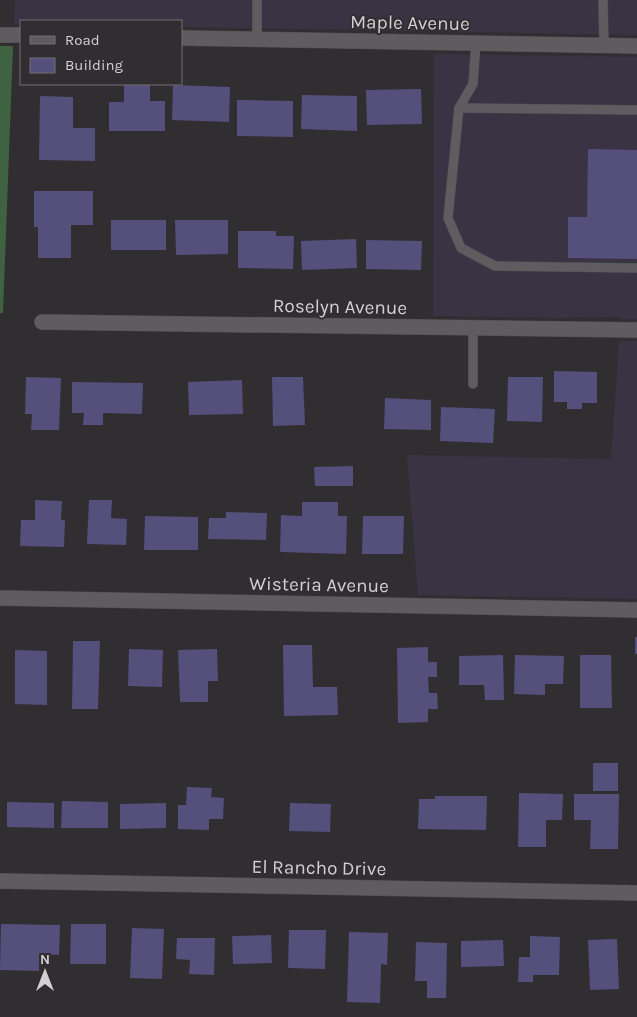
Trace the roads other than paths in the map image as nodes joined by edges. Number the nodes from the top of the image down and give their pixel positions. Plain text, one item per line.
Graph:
1 (257, 0) edge
2 (604, 0) edge
3 (0, 34) edge
4 (20, 35) edge
5 (182, 38) edge
6 (257, 39) junction
7 (476, 43) junction
8 (604, 46) junction
9 (637, 46) edge
10 (459, 108) junction
11 (637, 110) edge
12 (637, 268) edge
13 (42, 322) dead end
14 (473, 328) junction
15 (637, 330) edge
16 (473, 384) dead end
17 (0, 598) edge
18 (637, 610) edge
19 (0, 881) edge
20 (637, 893) edge

1 - 6 lane
2 - 8 lane
3 - 4 street
5 - 6 street, Maple Avenue
6 - 7 street, Maple Avenue
7 - 8 street, Maple Avenue
7 - 10 lane
8 - 9 street, Maple Avenue
10 - 11 lane
10 - 12 lane
13 - 14 street, Roselyn Avenue
14 - 15 street, Roselyn Avenue
14 - 16 lane
17 - 18 street, Wisteria Avenue
19 - 20 street, El Rancho Drive

